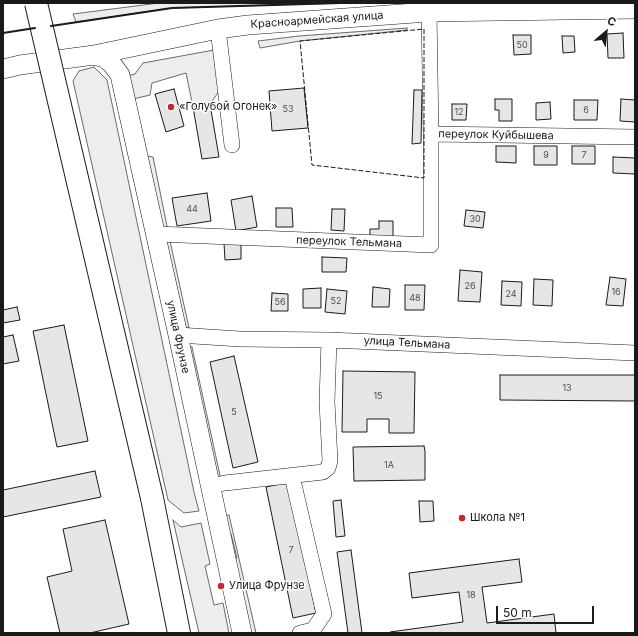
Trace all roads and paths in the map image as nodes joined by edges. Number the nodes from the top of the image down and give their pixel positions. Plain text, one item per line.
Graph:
1 (36, 3) edge
2 (635, 9) edge
3 (429, 12) junction
4 (218, 29) junction
5 (154, 42) junction
6 (94, 55) junction
7 (3, 69) edge
8 (120, 75) junction
9 (431, 134) junction
10 (635, 137) edge
11 (232, 145) dead end
12 (156, 234) junction
13 (178, 335) junction
14 (329, 340) junction
15 (635, 353) edge
16 (292, 476) junction
17 (210, 486) junction
18 (309, 632) edge
19 (179, 633) edge
20 (242, 633) edge

1 - 19 highway, bridge
2 - 3 main road, Красноармейская улица
3 - 4 main road, Красноармейская улица
3 - 9 street, переулок Куйбышева
4 - 5 main road, Красноармейская улица
4 - 11 street
5 - 6 main road, Красноармейская улица
5 - 8 main road
6 - 7 main road, Красноармейская улица
6 - 8 main road, улица Фрунзе
8 - 12 main road, улица Фрунзе
9 - 10 street, переулок Куйбышева
9 - 12 street, переулок Тельмана
12 - 13 main road, улица Фрунзе
13 - 14 street, улица Тельмана
13 - 17 main road, улица Фрунзе
14 - 15 street, улица Тельмана
14 - 16 street
16 - 17 street
16 - 18 street
17 - 20 main road, улица Фрунзе

